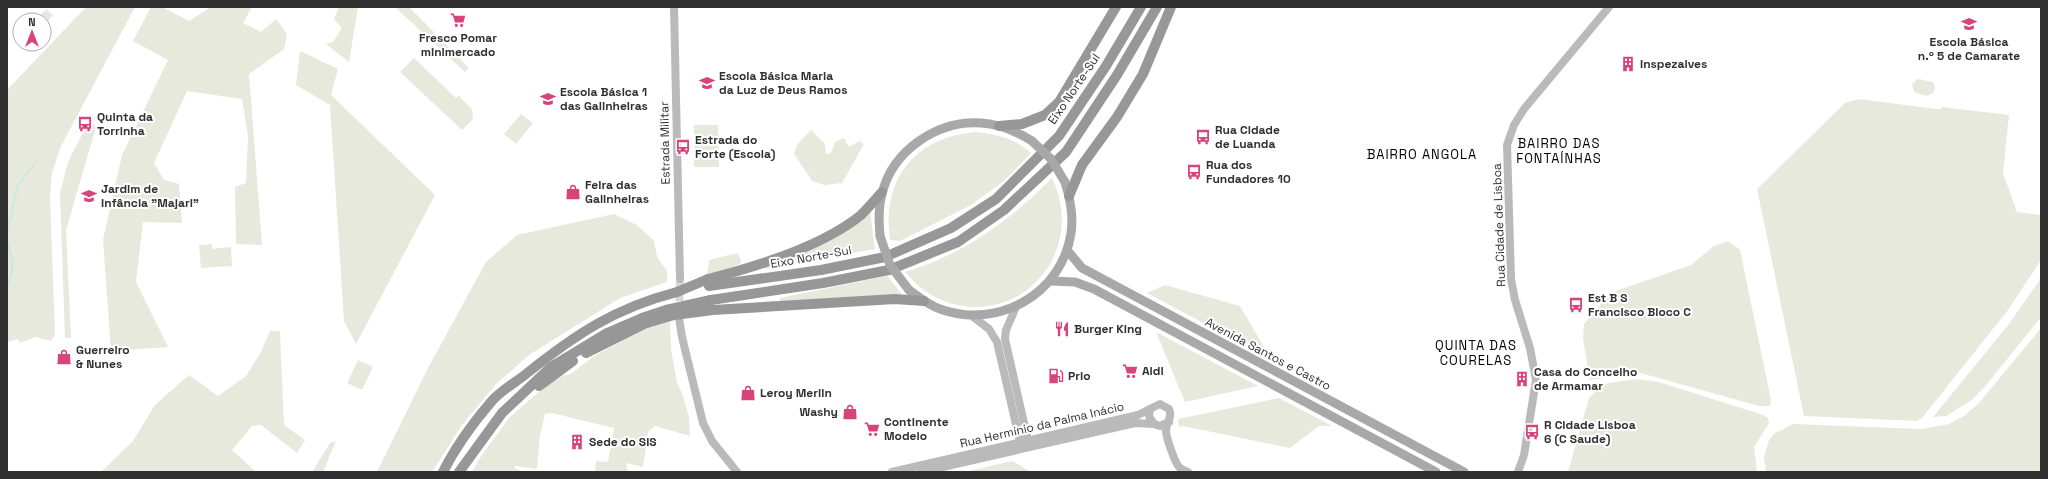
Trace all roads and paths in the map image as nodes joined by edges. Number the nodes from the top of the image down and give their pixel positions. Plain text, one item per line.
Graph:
1 (674, 7) edge
2 (1116, 7) edge
3 (1141, 7) edge
4 (1157, 7) edge
5 (1171, 7) edge
6 (1609, 7) edge
7 (999, 126) junction
8 (882, 192) junction
9 (1069, 196) junction
10 (1067, 250) junction
11 (680, 278) tunnel mouth
12 (1050, 281) junction
13 (708, 283) junction
14 (924, 301) junction
15 (1016, 307) junction
16 (972, 316) junction
17 (679, 318) tunnel mouth
18 (643, 321) junction
19 (1150, 409) junction
20 (1169, 422) junction
21 (1155, 425) junction
22 (1168, 439) junction
23 (1025, 445) junction
24 (443, 472) edge
25 (459, 472) edge
26 (737, 472) edge
27 (892, 472) edge
28 (921, 472) edge
29 (1188, 472) edge
30 (1435, 472) edge
31 (1464, 472) edge
32 (1518, 472) edge

1 - 11 street, Estrada Militar
2 - 7 highway
3 - 13 highway, Eixo Norte-Sul
4 - 18 highway, bridge
5 - 9 highway
6 - 32 street, Rua Cidade de Lisboa
7 - 8 main road
7 - 9 main road, bridge
8 - 13 highway
8 - 14 main road, bridge
9 - 10 main road
10 - 12 main road
10 - 31 main road, Avenida Santos e Castro
12 - 15 main road
12 - 30 main road, Avenida Santos e Castro
13 - 24 highway, Eixo Norte-Sul, bridge
14 - 16 main road
14 - 18 highway, bridge
15 - 16 main road
15 - 23 street
16 - 23 street
17 - 26 street
18 - 25 highway
19 - 20 street
19 - 21 street
19 - 23 street, Rua Hermínio da Palma Inácio
20 - 21 street
20 - 22 street
21 - 22 street
21 - 23 street, Rua Hermínio da Palma Inácio
22 - 29 street
23 - 27 street, Rua Hermínio da Palma Inácio
23 - 28 street, Rua Hermínio da Palma Inácio

